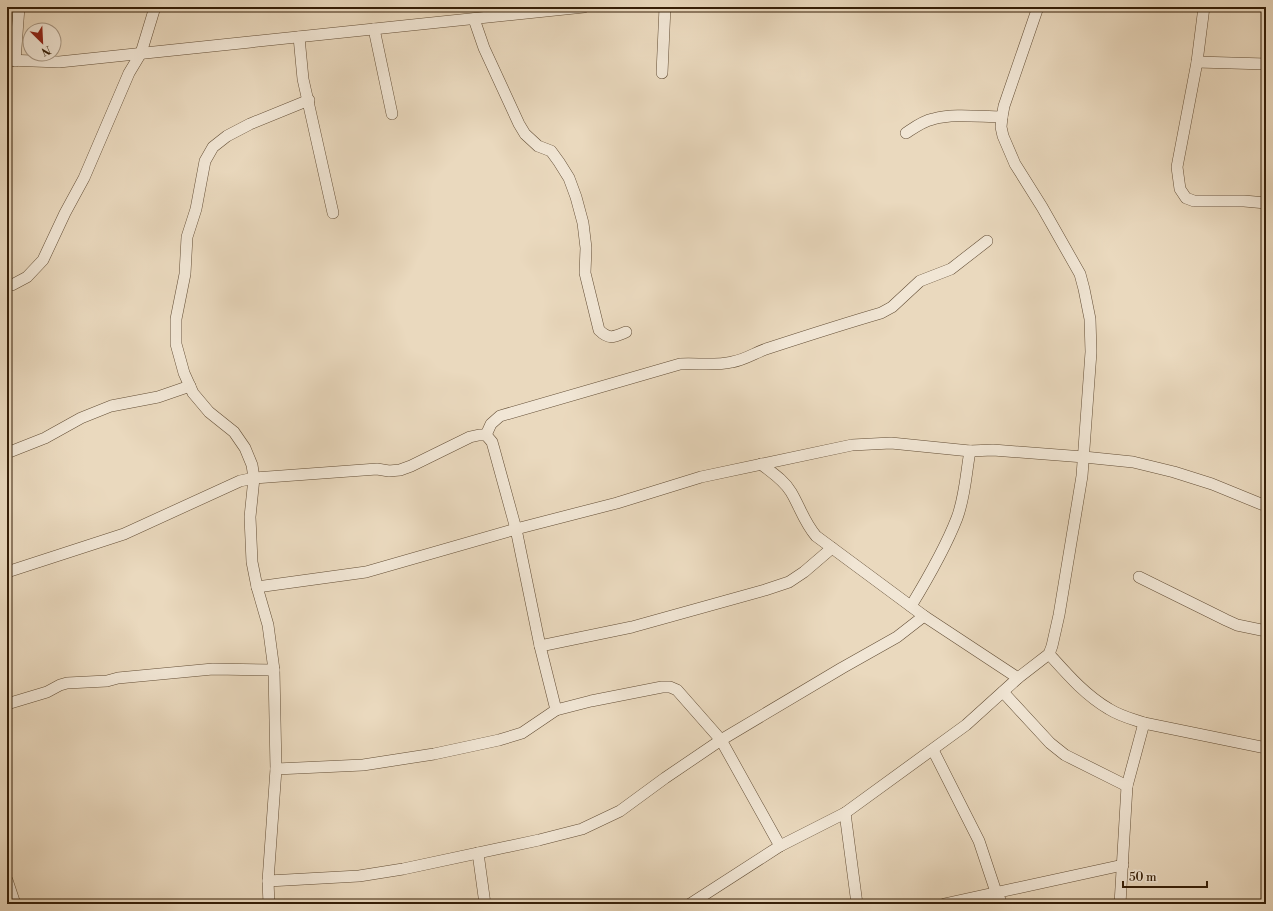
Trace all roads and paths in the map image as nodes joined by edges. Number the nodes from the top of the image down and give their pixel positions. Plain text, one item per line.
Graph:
1 (19, 7) edge
2 (155, 7) edge
3 (584, 7) edge
4 (665, 7) edge
5 (1038, 7) edge
6 (1204, 7) edge
7 (474, 18) junction
8 (374, 29) junction
9 (299, 37) junction
10 (141, 53) junction
11 (11, 60) edge
12 (1197, 62) junction
13 (1266, 64) edge
14 (662, 73) dead end
15 (309, 100) junction
16 (392, 114) dead end
17 (1002, 117) junction
18 (906, 133) dead end
19 (1266, 203) edge
20 (333, 213) dead end
21 (987, 241) dead end
22 (12, 285) dead end
23 (626, 332) dead end
24 (190, 386) junction
25 (486, 436) junction
26 (970, 451) junction
27 (7, 453) edge
28 (1084, 457) junction
29 (761, 464) junction
30 (254, 478) junction
31 (1266, 506) edge
32 (516, 529) junction
33 (832, 548) junction
34 (7, 572) edge
35 (1139, 576) dead end
36 (257, 587) junction
37 (911, 606) junction
38 (924, 616) junction
39 (1266, 631) edge
40 (540, 646) junction
41 (1049, 654) junction
42 (274, 670) junction
43 (1018, 678) junction
44 (1003, 692) junction
45 (7, 704) edge
46 (556, 710) junction
47 (1144, 723) junction
48 (721, 740) junction
49 (1266, 748) edge
50 (933, 750) junction
51 (276, 769) junction
52 (1127, 786) junction
53 (845, 813) junction
54 (780, 846) junction
55 (478, 853) junction
56 (1123, 865) junction
57 (7, 880) edge
58 (268, 881) junction
59 (996, 892) junction
60 (15, 904) edge
61 (269, 904) edge
62 (485, 904) edge
63 (690, 904) edge
64 (857, 904) edge
65 (944, 904) edge
66 (1002, 904) edge
67 (1120, 904) edge

1 - 11 street
2 - 10 street
3 - 7 street
4 - 14 street
5 - 17 street
6 - 12 street
7 - 8 street
7 - 23 street
8 - 9 street
8 - 16 street
9 - 10 street
9 - 15 street
10 - 11 street
10 - 22 street
12 - 13 street
12 - 19 street
15 - 20 street
15 - 24 street
17 - 18 street
17 - 28 street
21 - 25 street
24 - 27 street
24 - 30 street
25 - 30 street
25 - 32 street
26 - 28 street
26 - 29 street
26 - 37 street
28 - 31 street
28 - 41 street
29 - 32 street
29 - 33 street
30 - 34 street
30 - 36 street
32 - 36 street
32 - 40 street
33 - 37 street
33 - 40 street
35 - 39 street
36 - 42 street
37 - 38 street
38 - 43 street
38 - 48 street
40 - 46 street
41 - 43 street
41 - 47 street
42 - 45 street
42 - 51 street
43 - 44 street
44 - 50 street
44 - 52 street
46 - 48 street
46 - 51 street
47 - 49 street
47 - 52 street
48 - 54 street
48 - 55 street
50 - 53 street
50 - 59 street
51 - 58 street
52 - 56 street
53 - 54 street
53 - 64 street
54 - 63 street
55 - 58 street
55 - 62 street
56 - 59 street
56 - 67 street
57 - 60 street
58 - 61 street
59 - 65 street
59 - 66 street

